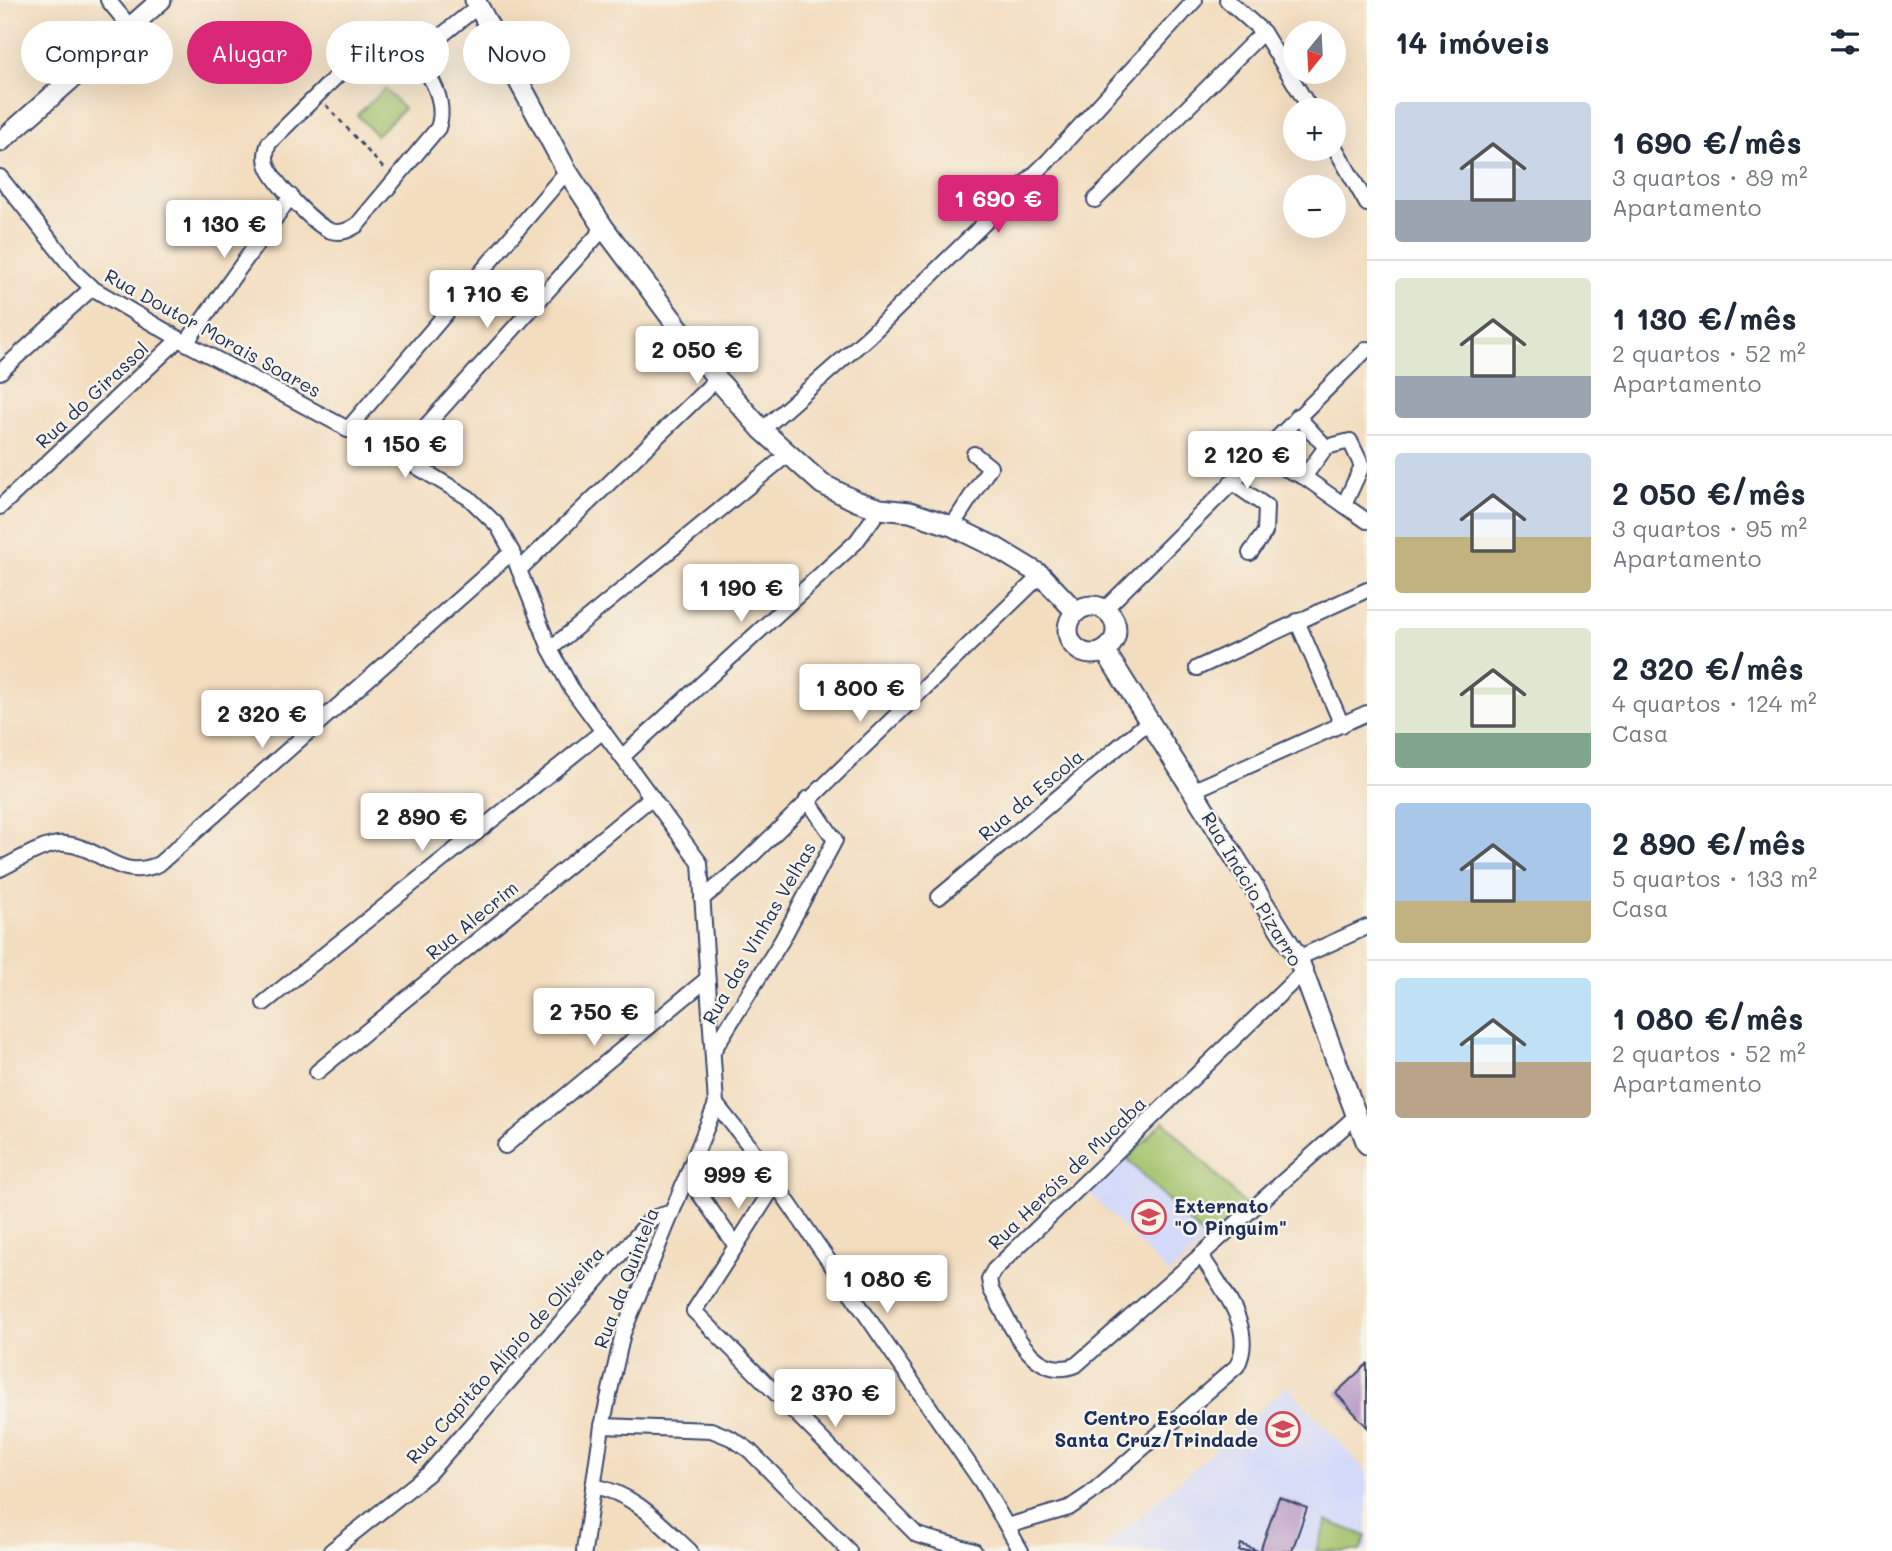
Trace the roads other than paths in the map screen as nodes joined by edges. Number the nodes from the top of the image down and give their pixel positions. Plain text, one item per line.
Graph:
1 (108, 0) edge
2 (161, 0) edge
3 (1195, 0) edge
4 (1227, 0) edge
5 (476, 3) edge
6 (125, 21) edge
7 (137, 21) edge
8 (449, 27) edge
9 (1263, 32) junction
10 (66, 84) edge
11 (329, 84) edge
12 (432, 84) edge
13 (1304, 98) edge
14 (0, 142) edge
15 (1343, 161) edge
16 (567, 171) junction
17 (0, 177) edge
18 (291, 196) junction
19 (1095, 200) dead end
20 (1367, 204) edge
21 (604, 228) junction
22 (92, 288) junction
23 (183, 341) junction
24 (1365, 353) edge
25 (0, 372) edge
26 (717, 379) junction
27 (1297, 416) junction
28 (347, 430) junction
29 (762, 430) junction
30 (1326, 447) junction
31 (788, 454) junction
32 (974, 454) dead end
33 (399, 456) junction
34 (1258, 456) junction
35 (1364, 468) edge
36 (1304, 477) junction
37 (1231, 482) junction
38 (1344, 505) junction
39 (0, 507) edge
40 (880, 509) junction
41 (1367, 521) edge
42 (952, 526) junction
43 (512, 552) junction
44 (1250, 553) dead end
45 (519, 570) junction
46 (1041, 575) junction
47 (1367, 590) edge
48 (1105, 609) junction
49 (1076, 611) junction
50 (1297, 621) junction
51 (550, 649) junction
52 (1105, 651) junction
53 (1197, 668) dead end
54 (1367, 713) edge
55 (1147, 723) junction
56 (1342, 725) junction
57 (603, 731) junction
58 (622, 757) junction
59 (1192, 791) junction
60 (652, 797) junction
61 (807, 799) junction
62 (0, 869) edge
63 (939, 897) dead end
64 (702, 900) junction
65 (1367, 928) edge
66 (1300, 965) junction
67 (707, 979) junction
68 (264, 1003) dead end
69 (713, 1051) junction
70 (317, 1072) dead end
71 (716, 1104) junction
72 (1358, 1107) edge
73 (1367, 1144) edge
74 (505, 1146) dead end
75 (687, 1176) junction
76 (769, 1194) dead end
77 (672, 1212) junction
78 (736, 1247) junction
79 (1201, 1255) junction
80 (601, 1426) junction
81 (593, 1486) junction
82 (1007, 1526) junction
83 (1018, 1550) edge
84 (331, 1551) edge
85 (584, 1551) edge
86 (690, 1551) edge
87 (849, 1551) edge
88 (974, 1551) edge

1 - 6 street
2 - 7 main road
3 - 29 street
4 - 9 street
5 - 8 street
5 - 16 main road
9 - 13 street
9 - 19 street
10 - 14 main road
11 - 18 street
12 - 18 street
15 - 20 street
16 - 21 main road
16 - 28 street
17 - 22 street, Rua Doutor Morais Soares
18 - 23 street, Rua do Girassol
21 - 26 main road
21 - 33 street
22 - 23 street, Rua Doutor Morais Soares
22 - 25 street
23 - 28 street, Rua Doutor Morais Soares
23 - 39 street, Rua do Girassol
24 - 27 street
26 - 29 main road
26 - 45 street
27 - 30 street
27 - 34 street
28 - 33 street, Rua Doutor Morais Soares
29 - 31 main road
30 - 35 street
30 - 36 street
31 - 40 main road
31 - 51 street
32 - 42 street
33 - 43 street, Rua Doutor Morais Soares
34 - 36 street
34 - 37 street
35 - 38 street
36 - 38 street
37 - 44 street
37 - 48 street
38 - 41 street
40 - 42 main road
40 - 58 street
42 - 46 main road
43 - 45 street, Rua Doutor Morais Soares
43 - 62 street
45 - 51 street, Rua Doutor Morais Soares
46 - 49 main road
46 - 61 street
47 - 50 street
48 - 49 main road
48 - 52 main road
49 - 52 main road
50 - 53 street
50 - 56 street
51 - 57 street, Rua Doutor Morais Soares
52 - 55 main road, Rua Inácio Pizarro
54 - 56 street
55 - 59 main road, Rua Inácio Pizarro
55 - 63 street, Rua da Escola
56 - 59 street
57 - 58 street, Rua Doutor Morais Soares
57 - 68 street
58 - 60 street, Rua Doutor Morais Soares
59 - 66 main road, Rua Inácio Pizarro
60 - 64 street, Rua Doutor Morais Soares
60 - 70 street, Rua Alecrim
61 - 64 street
61 - 69 street, Rua das Vinhas Velhas
64 - 67 street, Rua da Quintela
65 - 66 street
66 - 72 main road, Rua Inácio Pizarro
66 - 79 street, Rua Heróis de Mucaba
67 - 69 street, Rua da Quintela
67 - 74 street
69 - 71 street, Rua da Quintela
71 - 75 street, Rua da Quintela
71 - 82 street
72 - 73 main road, Rua Inácio Pizarro
72 - 79 street
75 - 77 street, Rua da Quintela
75 - 78 street
76 - 78 street
77 - 80 street, Rua da Quintela
77 - 84 street, Rua Capitão Alípio de Oliveira
78 - 88 street
79 - 82 street
80 - 81 street, Rua da Quintela
80 - 87 street
81 - 85 street, Rua da Quintela
81 - 86 street
82 - 83 street

